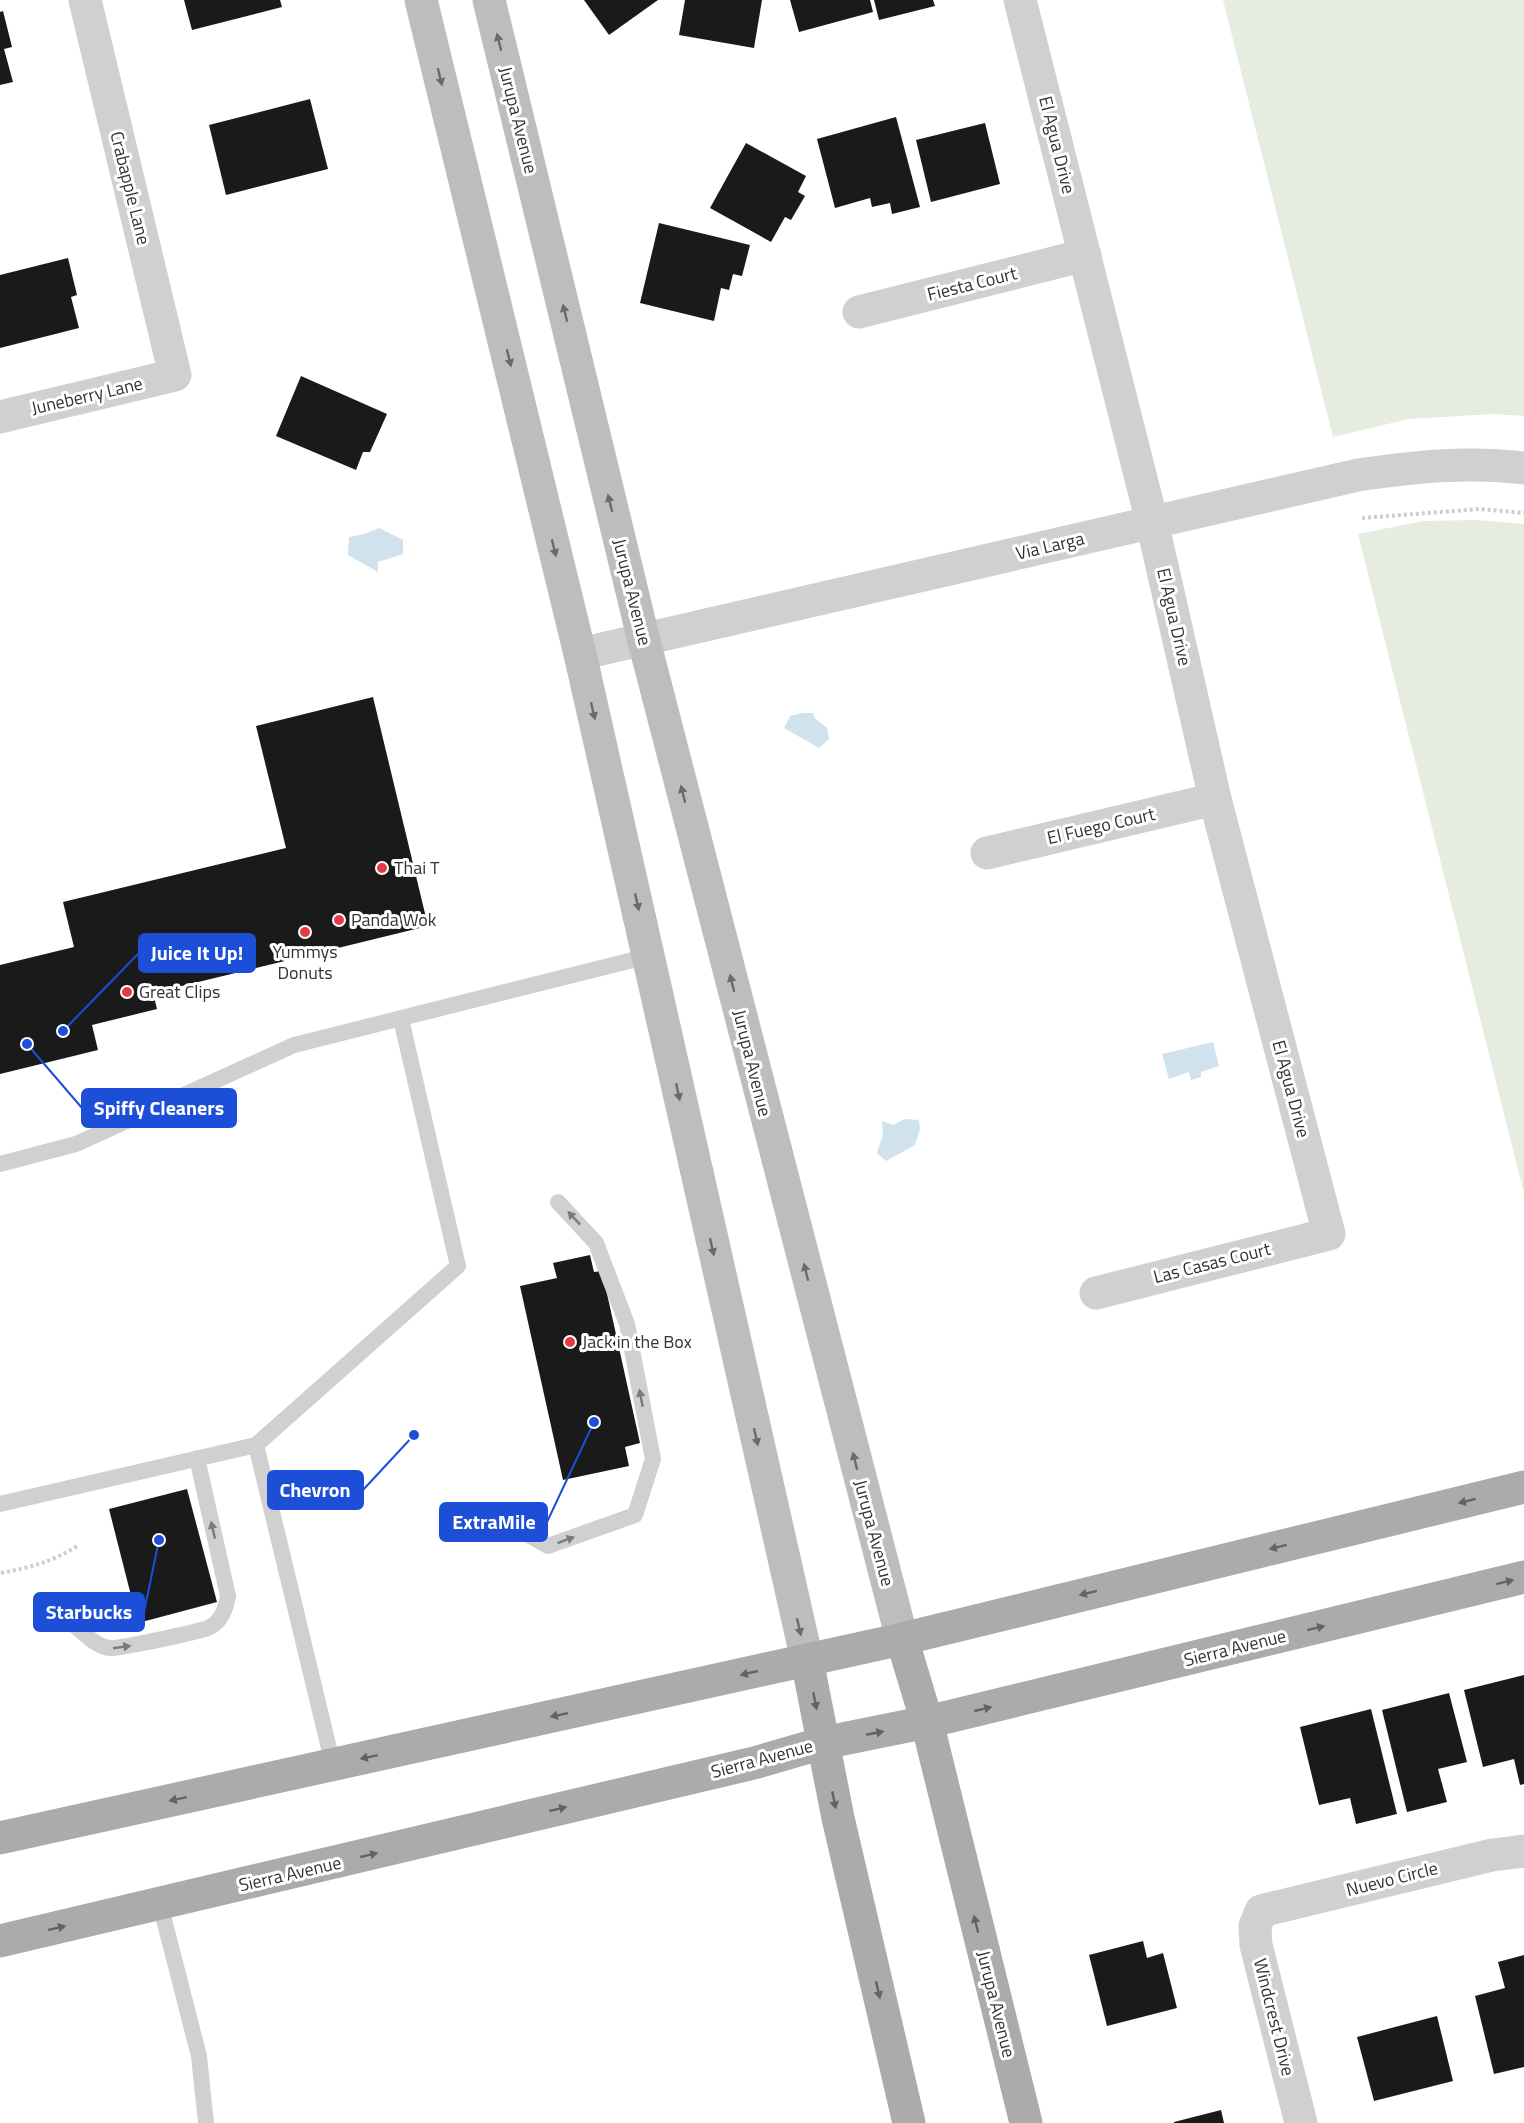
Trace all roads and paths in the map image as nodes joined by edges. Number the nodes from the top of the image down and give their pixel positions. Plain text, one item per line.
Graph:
1 (85, 0) edge
2 (422, 0) edge
3 (489, 0) edge
4 (1020, 0) edge
5 (1085, 255) junction
6 (859, 312) dead end
7 (175, 375) joint
8 (0, 417) edge
9 (1524, 468) edge
10 (1524, 513) edge
11 (1362, 518) dead end
12 (1152, 522) junction
13 (644, 641) junction
14 (580, 654) junction
15 (1215, 799) junction
16 (987, 853) dead end
17 (649, 956) junction
18 (401, 1019) junction
19 (0, 1164) edge
20 (558, 1202) dead end
21 (1329, 1234) joint
22 (1096, 1293) dead end
23 (256, 1445) junction
24 (197, 1458) junction
25 (1524, 1487) edge
26 (0, 1504) edge
27 (495, 1516) dead end
28 (77, 1546) dead end
29 (0, 1573) edge
30 (1524, 1577) edge
31 (72, 1623) dead end
32 (902, 1639) junction
33 (807, 1660) junction
34 (927, 1722) junction
35 (823, 1743) junction
36 (333, 1765) junction
37 (0, 1838) edge
38 (1524, 1851) edge
39 (160, 1904) junction
40 (1261, 1911) joint
41 (0, 1941) edge
42 (206, 2123) edge
43 (909, 2123) edge
44 (1026, 2123) edge
45 (1301, 2123) edge

1 - 7 street, Crabapple Lane
2 -> 14 main road
13 -> 3 main road, Jurupa Avenue
4 - 5 street, El Agua Drive
5 - 6 street, Fiesta Court
5 - 12 street, El Agua Drive
7 - 8 street, Juneberry Lane
9 - 12 street, Via Larga
10 - 11 path
12 - 13 street, Via Larga
12 - 15 street, El Agua Drive
13 - 14 street, Via Larga
32 -> 13 main road, Jurupa Avenue
14 -> 17 main road
15 - 16 street, El Fuego Court
15 - 21 street, El Agua Drive
17 - 18 lane
17 -> 33 main road
18 - 19 lane
18 - 23 lane
27 -> 20 lane
21 - 22 street, Las Casas Court
23 - 24 lane
23 - 36 lane
24 - 26 lane
31 -> 24 lane
25 -> 32 main road
28 - 29 path
34 -> 30 main road, Sierra Avenue
32 - 33 main road
32 - 34 main road, Jurupa Avenue
33 -> 35 main road
33 -> 36 main road
35 -> 34 main road, Sierra Avenue
44 -> 34 main road, Jurupa Avenue
39 -> 35 main road, Sierra Avenue
35 -> 43 main road
36 -> 37 main road
38 - 40 street, Nuevo Circle
41 -> 39 main road, Sierra Avenue
39 - 42 lane
40 - 45 street, Windcrest Drive

